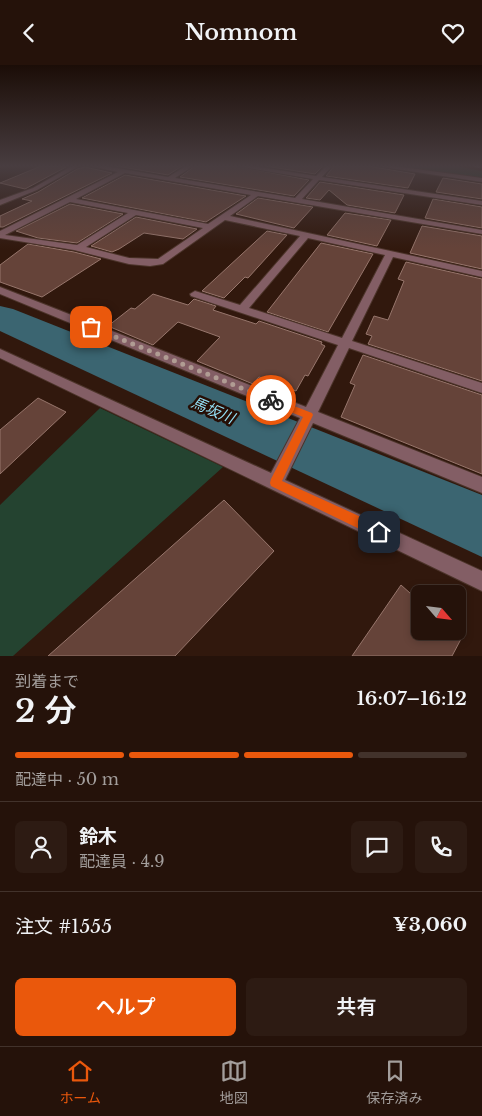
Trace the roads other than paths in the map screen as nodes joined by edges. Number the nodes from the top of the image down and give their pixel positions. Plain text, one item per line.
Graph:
1 (24, 194) edge
2 (81, 194) edge
3 (256, 194) joint
4 (303, 194) edge
5 (420, 194) edge
6 (69, 200) junction
7 (297, 200) junction
8 (0, 203) edge
9 (482, 203) edge
10 (135, 212) junction
11 (224, 217) junction
12 (210, 227) junction
13 (482, 232) edge
14 (0, 235) edge
15 (306, 235) junction
16 (78, 249) junction
17 (390, 254) junction
18 (482, 274) edge
19 (0, 290) edge
20 (195, 294) dead end
21 (242, 309) junction
22 (346, 343) junction
23 (0, 353) edge
24 (482, 387) edge
25 (308, 415) junction
26 (275, 483) junction
27 (482, 485) edge
28 (482, 581) edge

1 - 8 street
2 - 6 street
3 - 7 street
3 - 11 street
4 - 7 street
5 - 9 street
6 - 10 street
6 - 14 street
7 - 13 street
10 - 12 street
10 - 16 street
11 - 12 street
11 - 15 street
12 - 16 street
14 - 16 street
15 - 17 street
15 - 21 street
17 - 18 street
17 - 22 street
19 - 25 street
20 - 21 street
21 - 22 street
22 - 24 street
22 - 25 street
23 - 26 street
25 - 26 street
25 - 27 street
26 - 28 street

